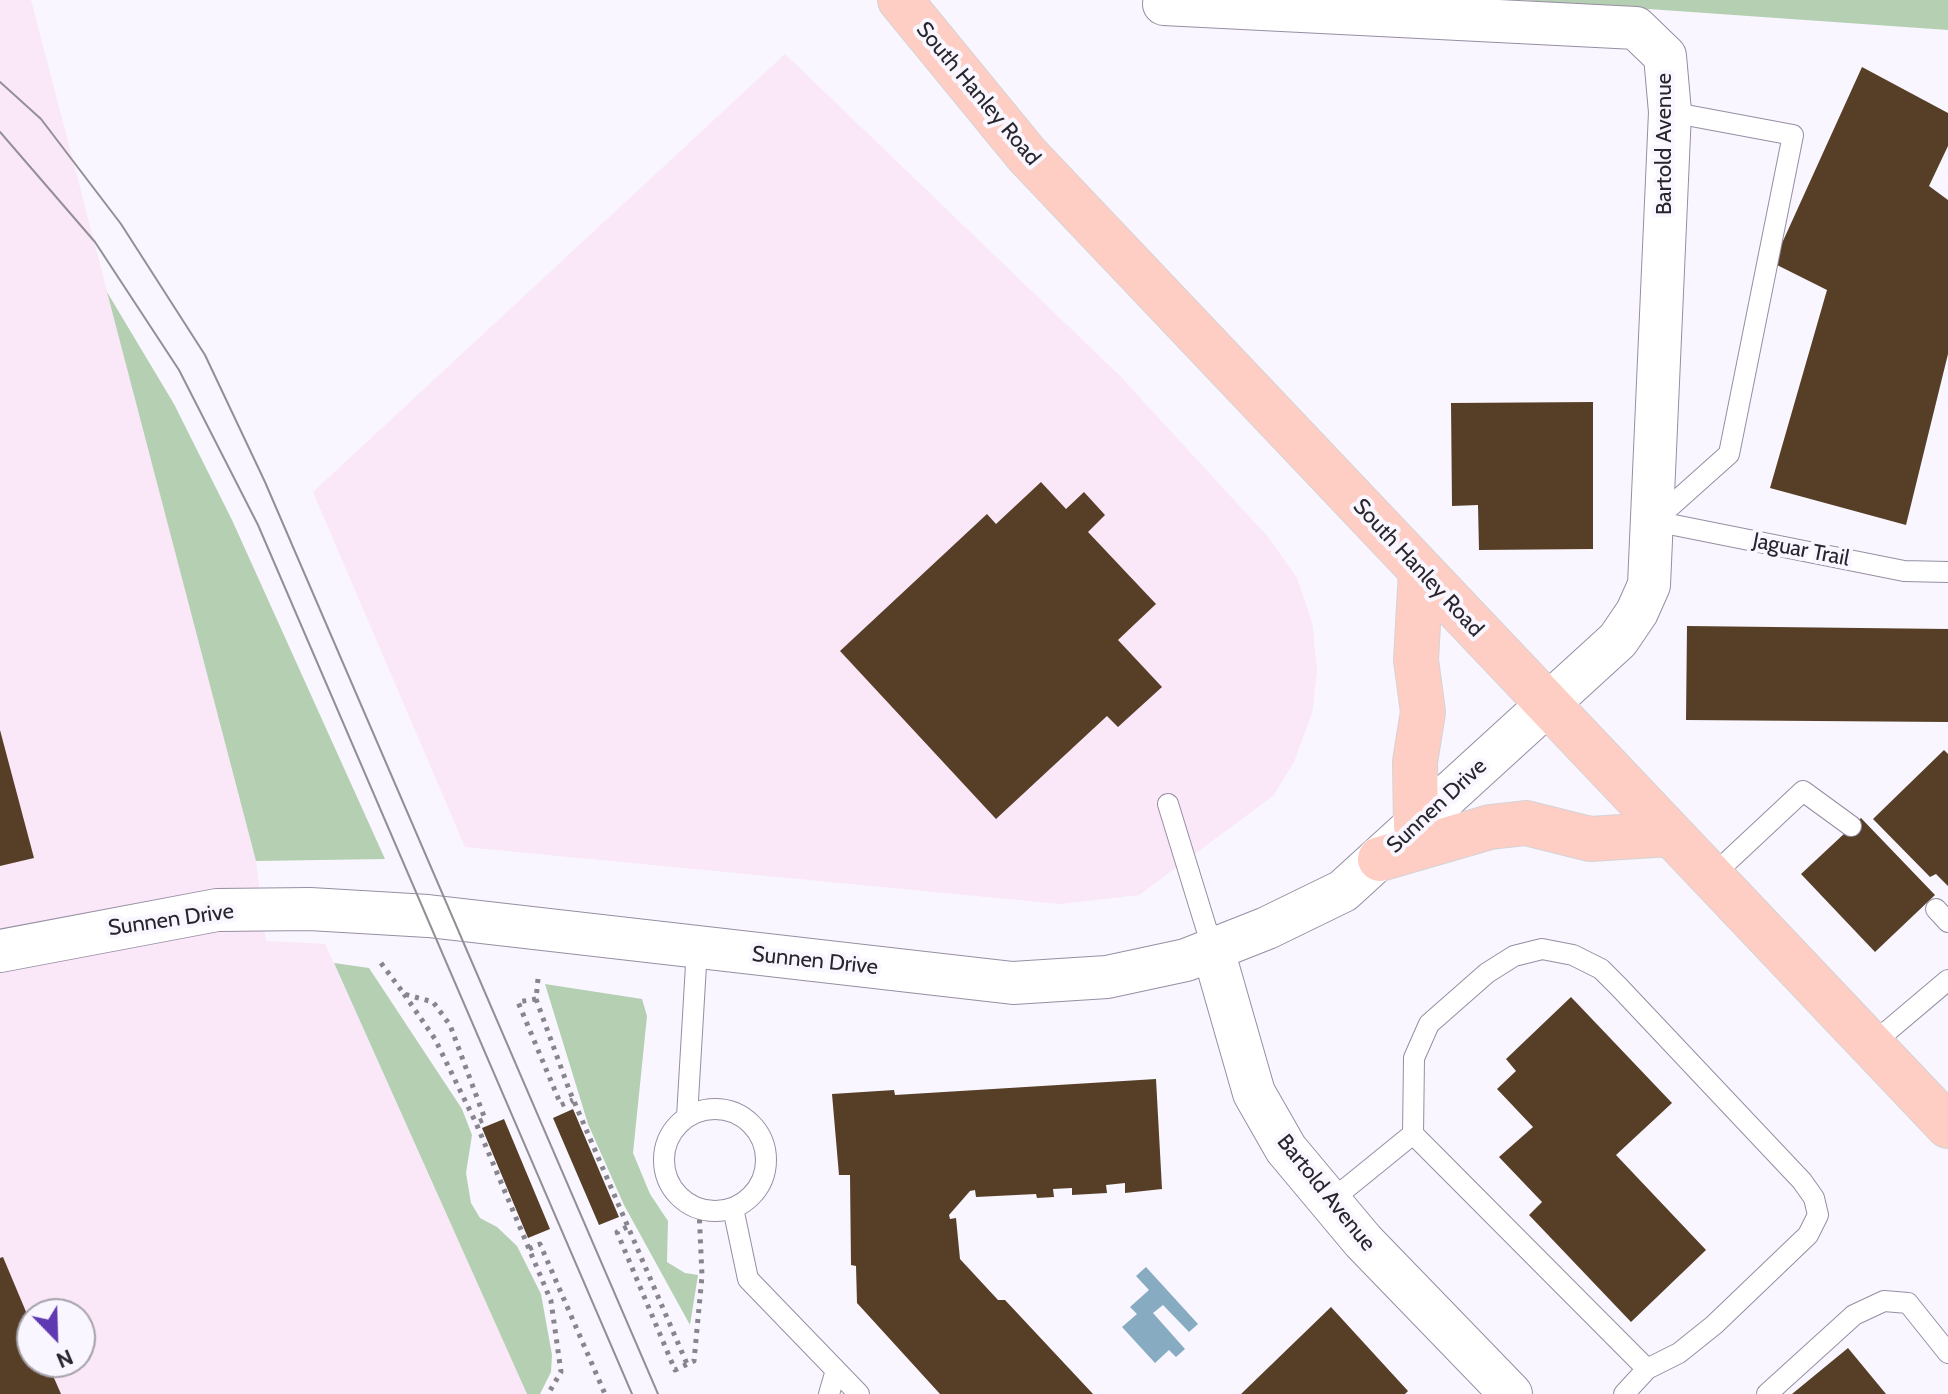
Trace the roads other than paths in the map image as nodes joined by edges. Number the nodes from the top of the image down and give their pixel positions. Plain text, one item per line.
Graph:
1 (900, 0) edge
2 (1164, 4) dead end
3 (1670, 112) junction
4 (1654, 521) junction
5 (1421, 571) junction
6 (1948, 572) edge
7 (1546, 703) junction
8 (1168, 804) dead end
9 (1416, 826) junction
10 (1851, 826) dead end
11 (1670, 834) junction
12 (1380, 859) junction
13 (1711, 877) junction
14 (697, 948) junction
15 (1213, 950) junction
16 (0, 951) edge
17 (1948, 980) edge
18 (1871, 1045) junction
19 (687, 1117) junction
20 (1948, 1126) edge
21 (1413, 1134) junction
22 (1328, 1203) junction
23 (733, 1208) junction
24 (1948, 1353) edge
25 (1647, 1369) junction
26 (836, 1370) junction
27 (829, 1394) edge
28 (859, 1394) edge
29 (1510, 1394) edge
30 (1624, 1394) edge
31 (1767, 1394) edge

1 - 5 main road, South Hanley Road
2 - 3 street, Bartold Avenue
3 - 4 street, Bartold Avenue
3 - 4 lane
4 - 6 lane, Jaguar Trail
4 - 7 street, Bartold Avenue
5 - 7 main road, South Hanley Road
5 - 9 main road
7 - 9 street, Sunnen Drive
7 - 11 main road, South Hanley Road
8 - 15 lane
9 - 12 street, Sunnen Drive
10 - 13 lane
11 - 12 main road
11 - 13 main road, South Hanley Road
12 - 15 street, Sunnen Drive
13 - 18 main road, South Hanley Road
14 - 15 street, Sunnen Drive
14 - 16 street, Sunnen Drive
14 - 19 lane
15 - 22 street, Bartold Avenue
17 - 18 lane
18 - 20 main road, South Hanley Road
19 - 23 lane
19 - 23 lane
21 - 22 lane
21 - 25 lane
21 - 25 lane
22 - 29 street, Bartold Avenue
23 - 26 lane
24 - 31 lane
25 - 30 lane
26 - 27 lane
26 - 28 lane

